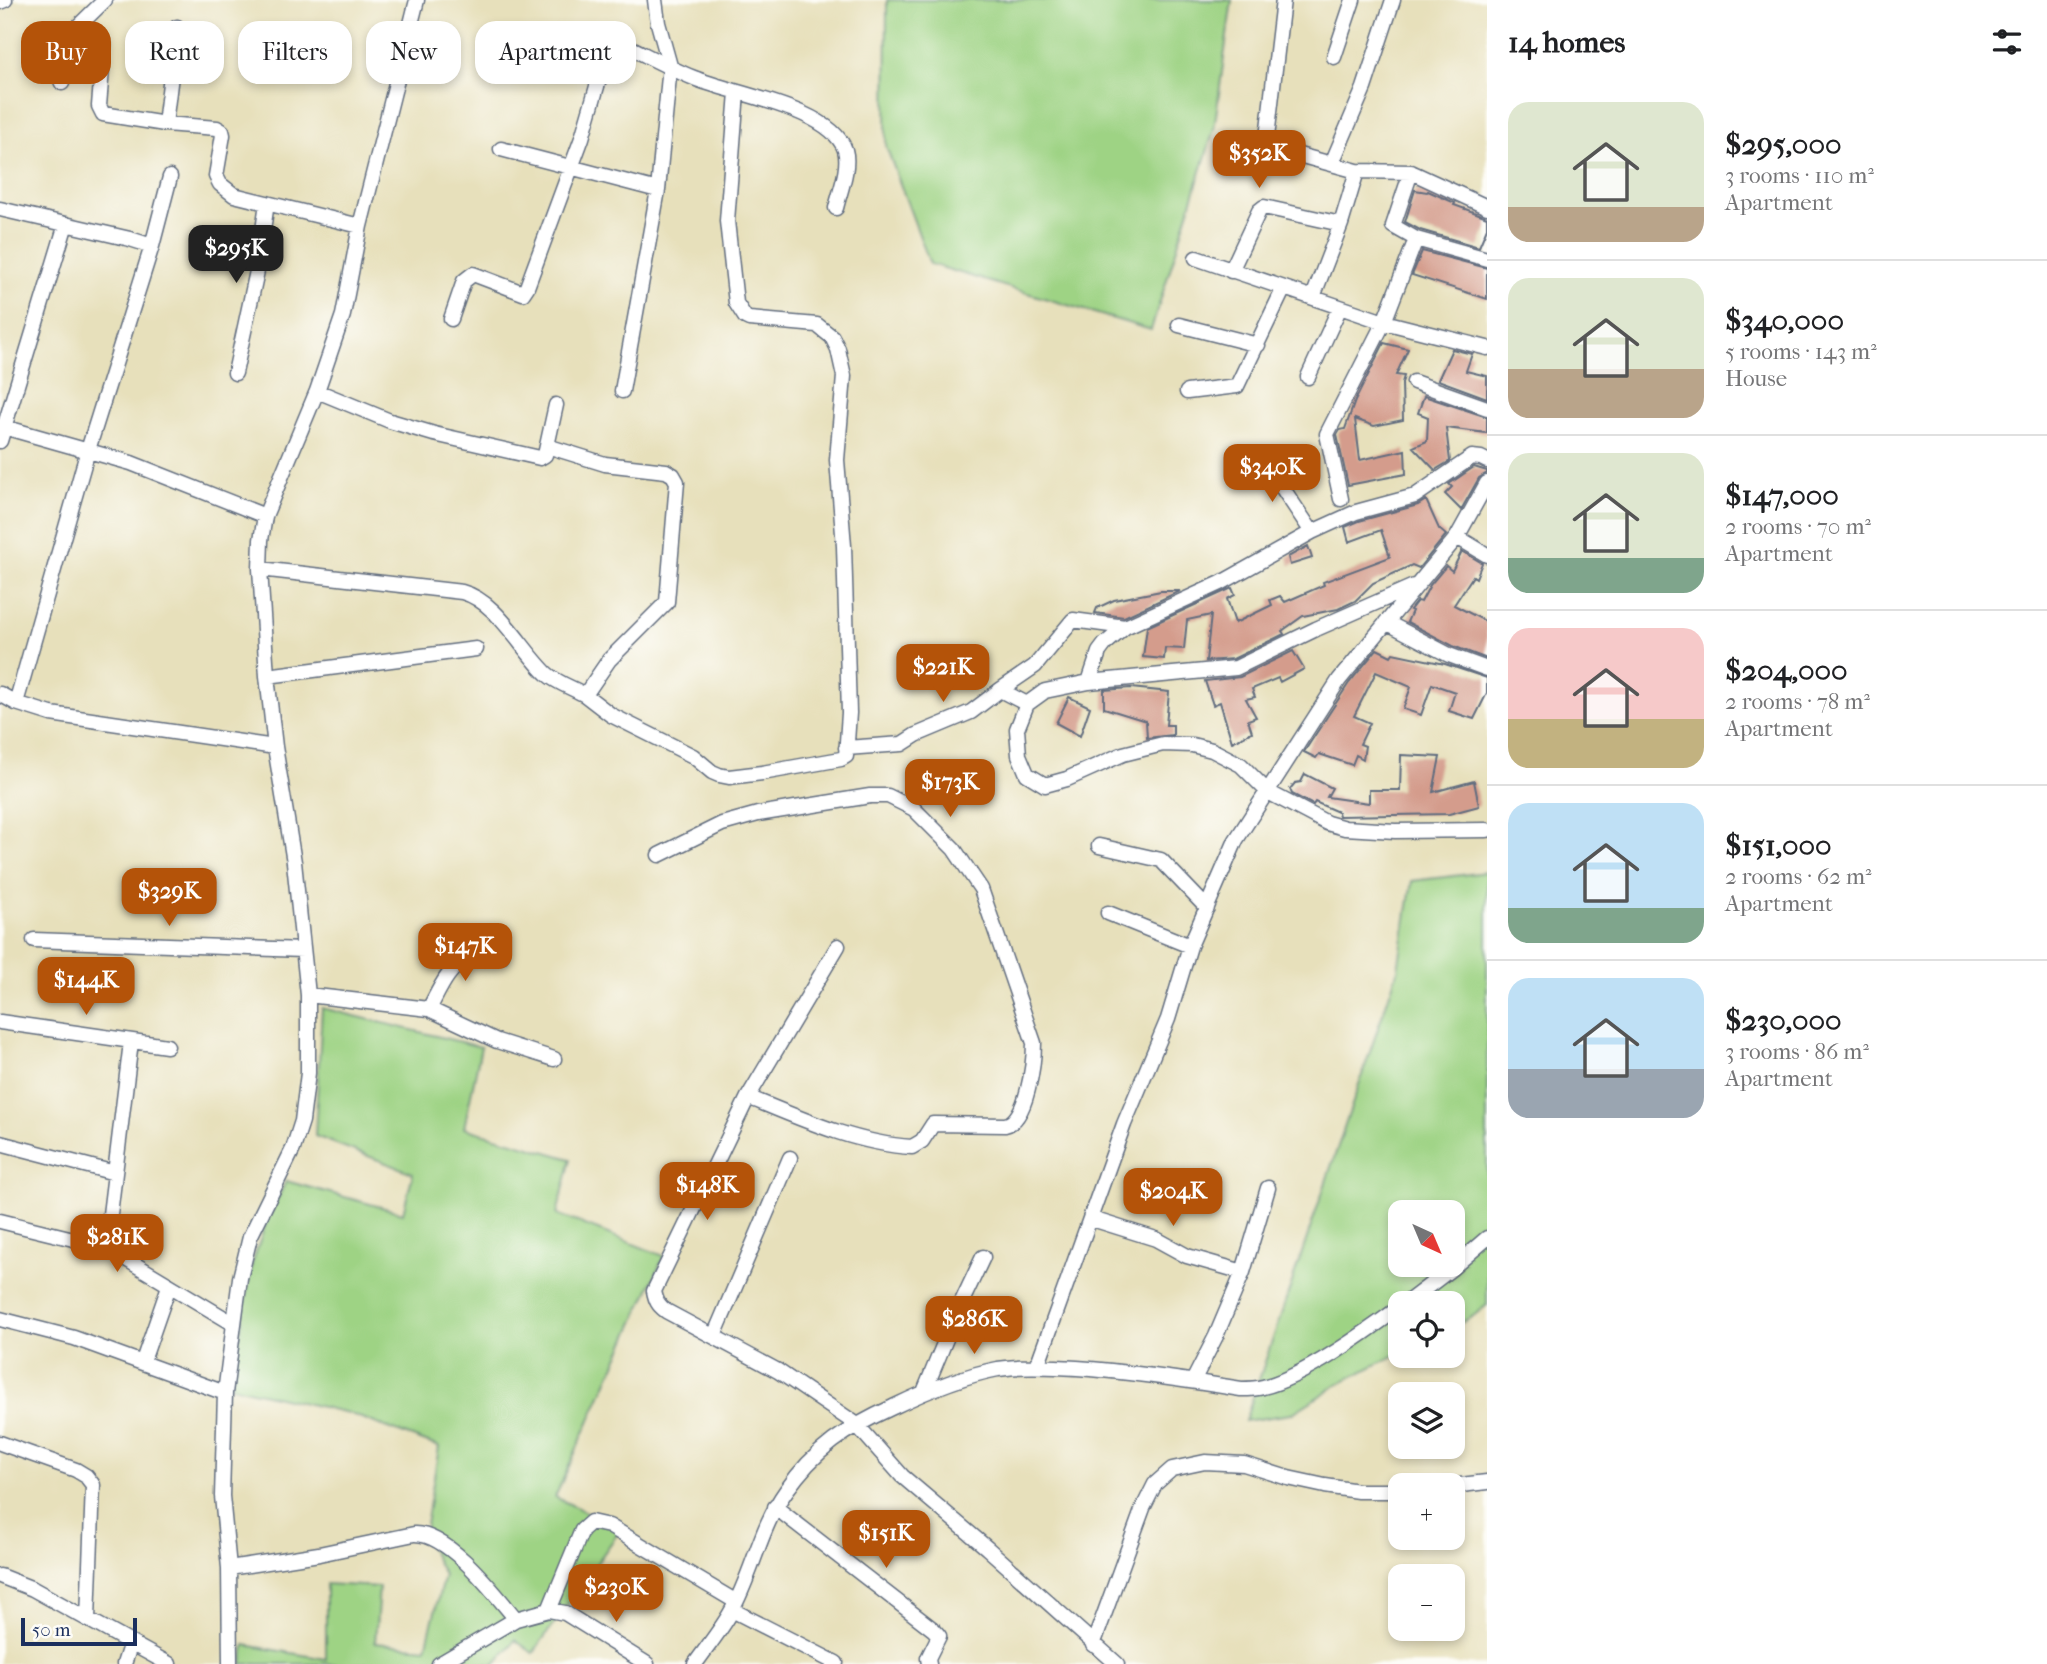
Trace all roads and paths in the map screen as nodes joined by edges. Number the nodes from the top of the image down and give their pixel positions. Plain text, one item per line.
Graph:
1 (105, 0) edge
2 (418, 0) edge
3 (655, 0) edge
4 (1283, 0) edge
5 (1353, 0) edge
6 (1394, 0) edge
7 (84, 21) edge
8 (1334, 57) dead end
9 (670, 66) junction
10 (100, 84) edge
11 (170, 84) edge
12 (737, 92) junction
13 (165, 124) junction
14 (1222, 143) dead end
15 (1266, 146) junction
16 (501, 149) dead end
17 (1332, 163) junction
18 (571, 166) junction
19 (1357, 171) junction
20 (1411, 172) junction
21 (170, 177) dead end
22 (658, 190) junction
23 (267, 203) junction
24 (1487, 207) edge
25 (836, 208) dead end
26 (0, 209) edge
27 (66, 224) junction
28 (1341, 224) junction
29 (360, 226) junction
30 (1416, 239) junction
31 (152, 246) junction
32 (1196, 258) dead end
33 (1487, 259) edge
34 (1231, 271) junction
35 (1284, 288) junction
36 (1313, 297) junction
37 (1340, 307) junction
38 (451, 320) dead end
39 (1384, 321) junction
40 (1179, 325) dead end
41 (1258, 345) junction
42 (1487, 348) edge
43 (234, 373) dead end
44 (1308, 377) dead end
45 (1414, 382) dead end
46 (317, 391) junction
47 (622, 391) dead end
48 (1186, 392) dead end
49 (556, 405) dead end
50 (1487, 408) edge
51 (1, 431) edge
52 (547, 446) junction
53 (88, 450) junction
54 (1261, 456) dead end
55 (1487, 461) edge
56 (1487, 483) edge
57 (1341, 499) dead end
58 (265, 516) junction
59 (1312, 532) junction
60 (1457, 537) junction
61 (1487, 555) edge
62 (260, 569) junction
63 (1419, 584) junction
64 (1386, 622) junction
65 (1125, 627) junction
66 (476, 649) dead end
67 (1487, 669) edge
68 (267, 676) junction
69 (1089, 682) junction
70 (1000, 690) junction
71 (0, 694) edge
72 (585, 695) junction
73 (16, 703) junction
74 (1027, 704) junction
75 (275, 747) junction
76 (846, 748) junction
77 (1268, 792) junction
78 (1487, 830) edge
79 (1099, 846) dead end
80 (659, 855) dead end
81 (1206, 908) junction
82 (1108, 914) dead end
83 (34, 940) dead end
84 (838, 946) dead end
85 (1190, 946) junction
86 (303, 950) junction
87 (501, 956) dead end
88 (308, 995) junction
89 (429, 1009) junction
90 (0, 1022) edge
91 (131, 1042) junction
92 (167, 1046) dead end
93 (554, 1059) dead end
94 (748, 1097) junction
95 (0, 1143) edge
96 (790, 1158) dead end
97 (115, 1173) junction
98 (1268, 1188) dead end
99 (1091, 1219) junction
100 (0, 1221) edge
101 (1487, 1238) edge
102 (106, 1247) junction
103 (983, 1257) dead end
104 (1243, 1272) junction
105 (170, 1286) junction
106 (1422, 1291) edge
107 (1388, 1316) edge
108 (0, 1319) edge
109 (234, 1324) junction
110 (714, 1336) junction
111 (143, 1362) junction
112 (1037, 1366) junction
113 (1193, 1381) junction
114 (924, 1392) junction
115 (225, 1393) junction
116 (856, 1424) junction
117 (0, 1443) edge
118 (1487, 1482) edge
119 (1465, 1485) edge
120 (1388, 1490) edge
121 (775, 1507) junction
122 (229, 1568) junction
123 (0, 1576) edge
124 (734, 1606) junction
125 (549, 1610) junction
126 (88, 1619) junction
127 (516, 1619) junction
128 (131, 1643) junction
129 (1093, 1644) junction
130 (836, 1662) edge
131 (124, 1664) edge
132 (169, 1664) edge
133 (230, 1664) edge
134 (439, 1664) edge
135 (647, 1664) edge
136 (695, 1664) edge
137 (929, 1664) edge
138 (1117, 1664) edge

1 - 7 street
2 - 29 street
3 - 9 street
4 - 15 street
5 - 8 street
6 - 17 street
9 - 12 street
9 - 18 street
9 - 22 street
10 - 13 street
11 - 13 street
12 - 25 street
12 - 76 street
13 - 23 street
14 - 15 street
15 - 17 street
16 - 18 street
17 - 19 street
18 - 22 street
18 - 38 street
19 - 20 street
19 - 28 street
20 - 24 street
20 - 30 street
21 - 31 street
22 - 47 street
23 - 29 street
23 - 43 street
26 - 27 street
27 - 31 street
27 - 51 street
28 - 34 street
28 - 36 street
29 - 46 street
30 - 33 street
30 - 39 street
31 - 53 street
32 - 34 street
34 - 35 street
35 - 36 street
35 - 41 street
36 - 37 street
37 - 39 street
37 - 44 street
39 - 42 street
39 - 57 street
40 - 41 street
41 - 48 street
45 - 50 street
46 - 52 street
46 - 58 street
49 - 52 street
51 - 53 street
52 - 72 street
53 - 58 street
53 - 73 street
54 - 59 street
55 - 59 street
56 - 60 street
58 - 62 street
59 - 65 street
60 - 61 street
60 - 63 street
62 - 68 street
62 - 72 street
63 - 64 street
63 - 69 street
64 - 67 street
64 - 77 street
65 - 69 street
65 - 70 street
66 - 68 street
68 - 75 street
69 - 74 street
70 - 74 street
70 - 76 street
71 - 73 street
72 - 76 street
73 - 75 street
74 - 77 street
75 - 86 street
77 - 78 street
77 - 81 street
79 - 81 street
80 - 94 street
81 - 85 street
82 - 85 street
83 - 86 street
84 - 94 street
85 - 99 street
86 - 88 street
87 - 89 street
88 - 89 street
88 - 109 street
89 - 93 street
90 - 91 street
91 - 92 street
91 - 97 street
94 - 110 street
95 - 97 street
96 - 110 street
97 - 102 street
98 - 104 street
99 - 104 street
99 - 112 street
100 - 102 street
101 - 106 street
102 - 105 street
103 - 114 street
104 - 113 street
105 - 109 street
105 - 111 street
107 - 113 street
108 - 111 street
109 - 115 street
110 - 116 street
111 - 115 street
112 - 113 street
112 - 114 street
114 - 116 street
115 - 122 street
116 - 121 street
116 - 129 street
117 - 126 street
118 - 119 street
120 - 129 street
121 - 124 street
121 - 137 street
122 - 127 street
122 - 133 street
123 - 126 street
124 - 125 street
124 - 130 street
124 - 136 street
125 - 127 street
125 - 135 street
126 - 128 street
127 - 134 street
128 - 131 street
128 - 132 street
129 - 138 street

